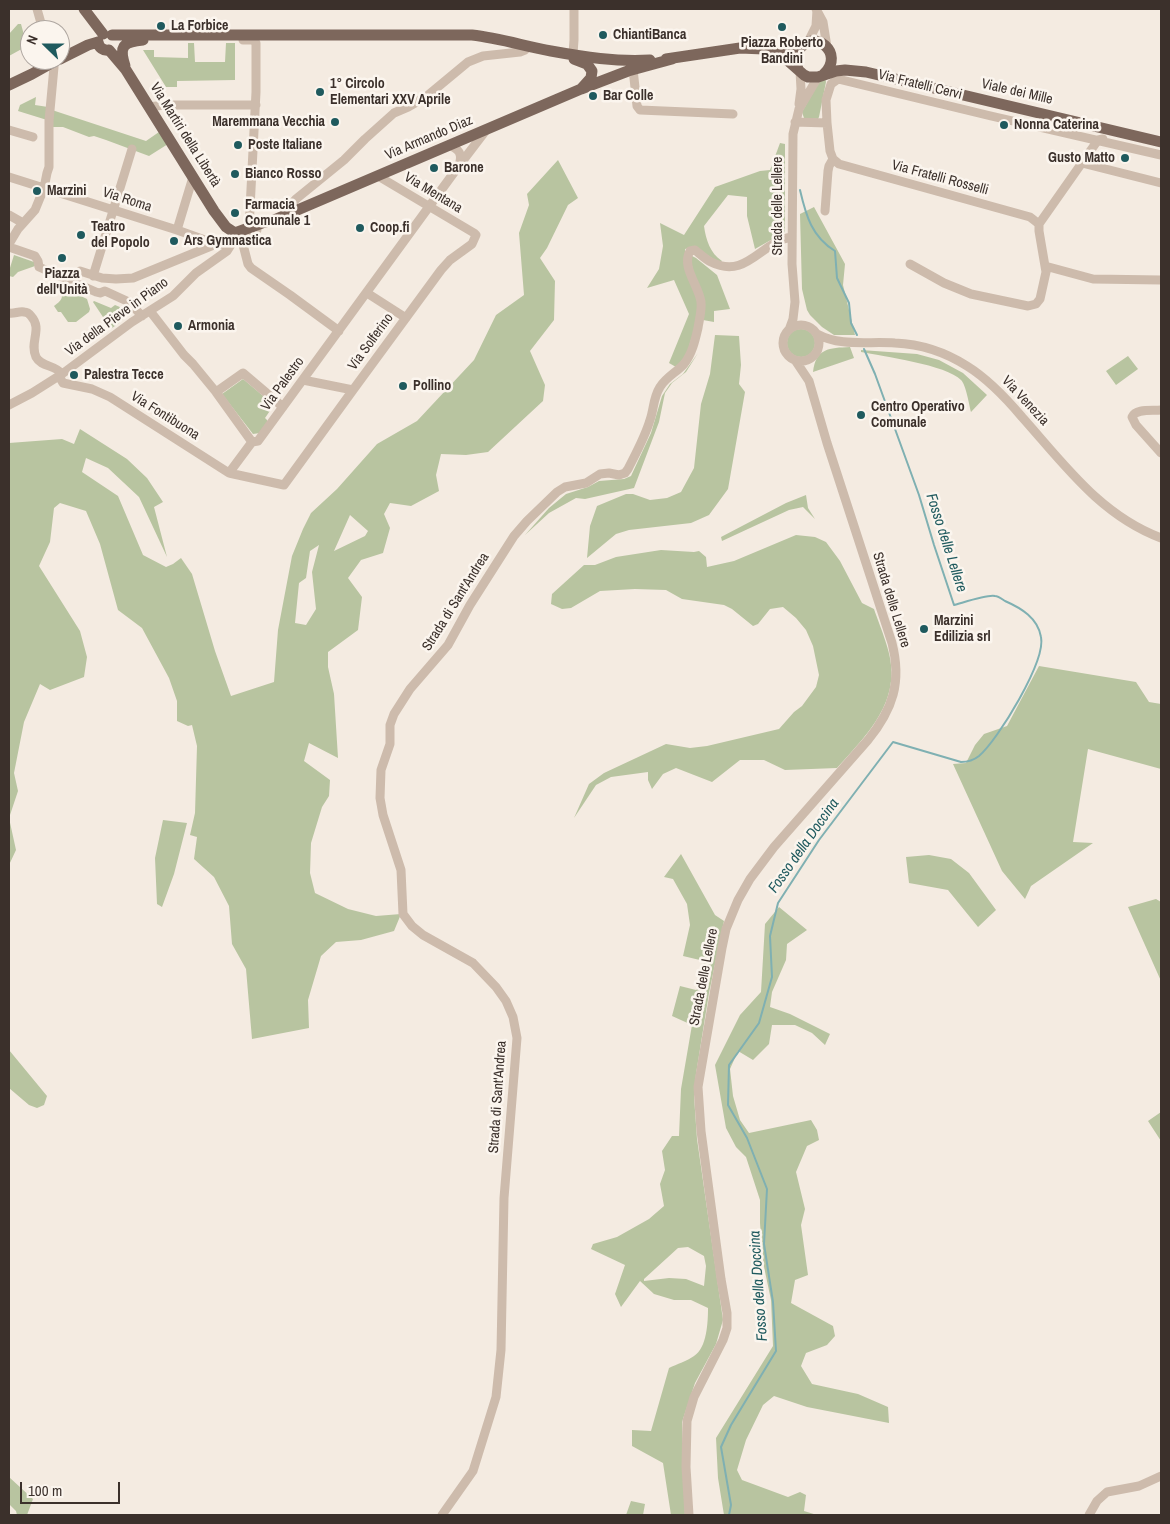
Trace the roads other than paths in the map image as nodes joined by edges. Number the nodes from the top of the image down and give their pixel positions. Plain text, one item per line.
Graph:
1 (574, 9) edge
2 (816, 10) edge
3 (86, 12) edge
4 (164, 35) junction
5 (211, 35) junction
6 (100, 39) junction
7 (805, 44) junction
8 (528, 46) junction
9 (829, 49) junction
10 (769, 50) junction
11 (551, 51) junction
12 (70, 53) edge
13 (573, 54) junction
14 (607, 60) junction
15 (630, 65) junction
16 (39, 70) edge
17 (54, 70) edge
18 (126, 70) junction
19 (799, 70) junction
20 (866, 72) junction
21 (821, 76) junction
22 (609, 78) junction
23 (9, 85) edge
24 (581, 89) junction
25 (256, 105) junction
26 (150, 107) junction
27 (799, 110) junction
28 (733, 114) dead end
29 (795, 122) junction
30 (827, 123) junction
31 (1092, 125) junction
32 (487, 129) junction
33 (1111, 130) junction
34 (9, 131) edge
35 (33, 137) dead end
36 (1098, 140) junction
37 (46, 142) dead end
38 (1161, 142) edge
39 (449, 145) junction
40 (132, 150) dead end
41 (1161, 155) edge
42 (833, 159) junction
43 (1082, 163) junction
44 (458, 167) junction
45 (47, 173) junction
46 (378, 176) junction
47 (9, 177) edge
48 (193, 177) junction
49 (1161, 183) edge
50 (44, 188) junction
51 (429, 206) junction
52 (114, 210) junction
53 (825, 211) dead end
54 (290, 214) junction
55 (9, 215) edge
56 (274, 220) junction
57 (23, 223) junction
58 (1039, 224) junction
59 (249, 228) junction
60 (177, 230) junction
61 (474, 234) joint
62 (792, 237) junction
63 (201, 238) junction
64 (238, 240) junction
65 (216, 244) junction
66 (9, 245) edge
67 (910, 264) dead end
68 (1045, 266) junction
69 (80, 271) dead end
70 (98, 277) junction
71 (1161, 280) edge
72 (105, 291) junction
73 (366, 293) junction
74 (795, 302) junction
75 (9, 313) edge
76 (146, 313) junction
77 (406, 318) junction
78 (809, 327) junction
79 (789, 330) junction
80 (339, 331) junction
81 (816, 334) junction
82 (840, 342) junction
83 (815, 353) junction
84 (795, 360) junction
85 (61, 378) junction
86 (303, 380) junction
87 (809, 381) junction
88 (353, 390) junction
89 (216, 392) junction
90 (9, 405) edge
91 (283, 407) junction
92 (1161, 410) edge
93 (252, 442) junction
94 (1161, 453) edge
95 (229, 473) junction
96 (1161, 538) edge
97 (1161, 1476) edge
98 (442, 1515) edge
99 (689, 1515) edge
100 (1089, 1515) edge

1 - 13 street
2 - 7 street
2 - 9 street
3 - 6 main road
3 - 6 main road
4 - 5 main road
4 - 6 main road
4 - 18 main road
5 - 8 main road
5 - 25 street
6 - 12 main road
6 - 18 main road, Via Martiri della Libertà
7 - 9 main road, Via Armando Diaz
7 - 10 main road, Via Armando Diaz
7 - 19 main road
8 - 11 main road
8 - 54 street
9 - 20 main road, Viale dei Mille
9 - 21 main road
10 - 15 main road, Via Armando Diaz
10 - 19 main road, Via Armando Diaz
11 - 13 main road, Via Armando Diaz
11 - 24 main road
13 - 14 main road, Via Armando Diaz
14 - 15 main road, Via Armando Diaz
14 - 22 main road
15 - 22 main road, Via Armando Diaz
15 - 28 street
16 - 23 main road
17 - 45 street
18 - 26 main road, Via Martiri della Libertà
19 - 21 main road, Via Armando Diaz
19 - 27 street, Strada delle Lellere
20 - 21 main road, Viale dei Mille
20 - 31 main road, Viale dei Mille
21 - 27 street, Strada delle Lellere
22 - 24 main road, Via Armando Diaz
24 - 32 main road, Via Armando Diaz
25 - 26 street
25 - 59 street
26 - 48 main road, Via Martiri della Libertà
27 - 29 street, Strada delle Lellere
29 - 30 street
29 - 62 street, Strada delle Lellere
30 - 36 street, Via Fratelli Cervi
30 - 42 street, Via Fratelli Cervi
31 - 33 main road, Viale dei Mille
31 - 36 street
32 - 39 main road, Via Armando Diaz
32 - 44 street, Via Palestro
33 - 36 street
33 - 38 main road, Viale dei Mille
34 - 35 street
36 - 41 street, Via Fratelli Cervi
36 - 43 street
37 - 45 street
39 - 44 street
39 - 46 main road, Via Armando Diaz
40 - 52 street
42 - 53 street, Via Fratelli Cervi
42 - 58 street, Via Fratelli Rosselli
43 - 49 street
43 - 58 street
44 - 51 street, Via Palestro
45 - 50 street
46 - 51 street, Via Mentana
46 - 54 main road, Via Armando Diaz
47 - 50 street, Via Roma
48 - 60 street
48 - 64 main road, Via Martiri della Libertà
50 - 52 street, Via Roma
50 - 57 street
51 - 61 street, Via Mentana
51 - 73 street, Via Palestro
52 - 60 street, Via Roma
52 - 70 street
54 - 56 main road, Via Armando Diaz
55 - 57 street
56 - 59 main road, Via Armando Diaz
56 - 64 street, Via Roma
57 - 66 street
58 - 68 street
59 - 64 main road, Via Armando Diaz
60 - 63 street, Via Roma
61 - 77 street, Via Solferino
62 - 74 street, Strada delle Lellere
62 - 98 street, Strada di Sant'Andrea
63 - 64 street, Via Roma
63 - 65 street, Via Roma
64 - 65 street, Via Roma
64 - 76 street, Via della Pieve in Piano
64 - 80 street
65 - 70 street
66 - 72 street
67 - 68 street
68 - 71 street
69 - 70 street
70 - 72 street
72 - 76 street
73 - 77 street, Via Solferino
73 - 80 street, Via Palestro
74 - 78 street, Strada delle Lellere
74 - 79 street, Strada delle Lellere
75 - 85 street, Via della Pieve in Piano
76 - 85 street, Via della Pieve in Piano
76 - 89 street
77 - 88 street, Via Solferino
78 - 79 street
78 - 81 street
79 - 84 street
80 - 86 street, Via Palestro
81 - 82 street, Via Venezia
81 - 83 street
82 - 83 street, Via Venezia
82 - 96 street, Via Venezia
83 - 84 street
83 - 87 street, Strada delle Lellere
84 - 87 street, Strada delle Lellere
85 - 90 street, Via della Pieve in Piano
85 - 95 street, Via Fontibuona
86 - 88 street, Via Solferino
86 - 91 street, Via Palestro
87 - 99 street, Strada delle Lellere
88 - 95 street
89 - 91 street
89 - 93 street
91 - 93 street, Via Palestro
92 - 94 street
93 - 95 street, Via Palestro
97 - 100 street

